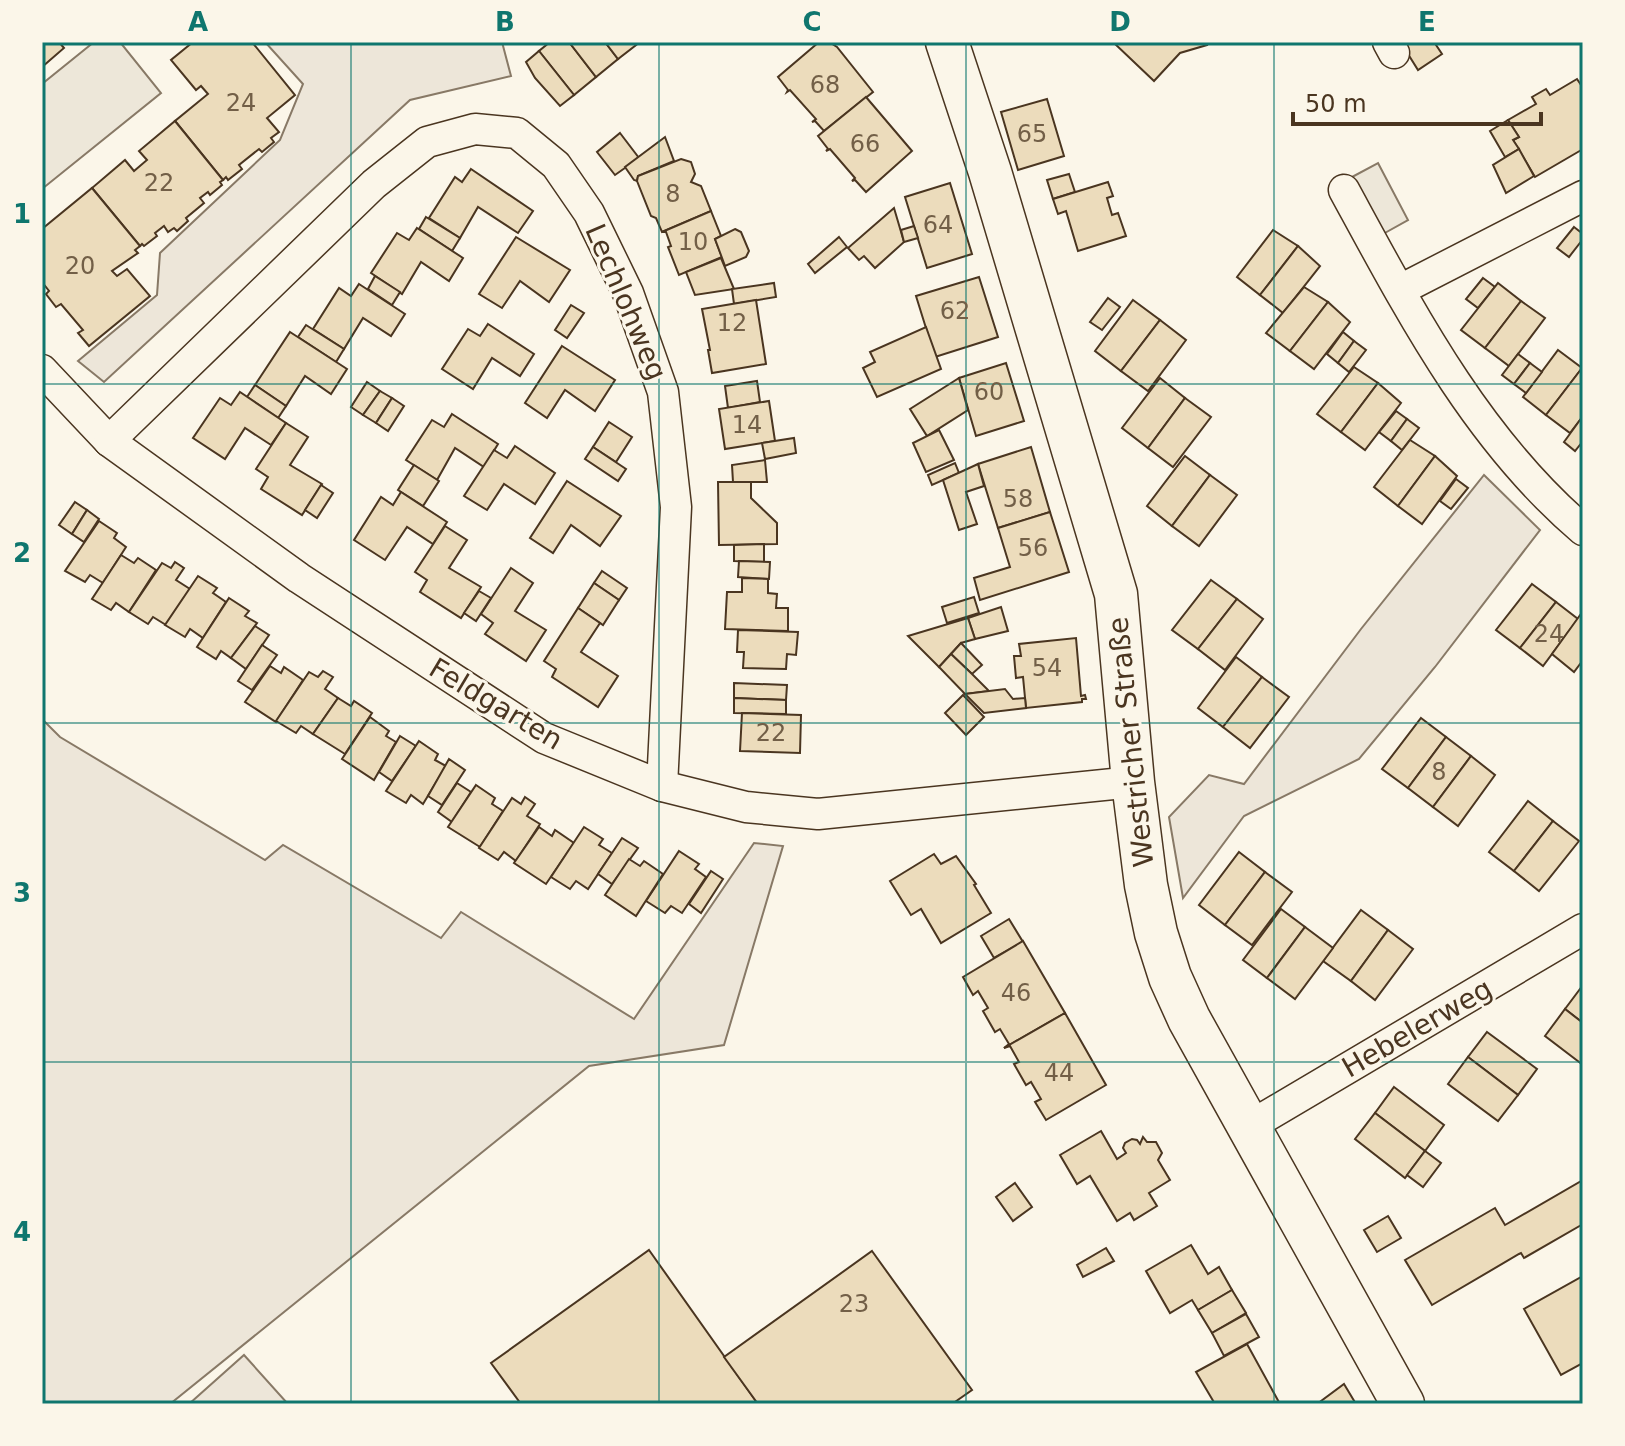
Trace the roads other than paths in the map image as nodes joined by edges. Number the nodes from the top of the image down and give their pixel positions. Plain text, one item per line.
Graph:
1 (947, 42) edge
2 (1344, 190) dead end
3 (1583, 196) edge
4 (1400, 290) junction
5 (42, 370) edge
6 (109, 441) junction
7 (1583, 530) edge
8 (1133, 782) junction
9 (662, 786) junction
10 (1583, 929) edge
11 (1250, 1126) junction
12 (1403, 1404) edge

1 - 8 street, Westricher Straße
2 - 4 street
3 - 4 street
4 - 7 street
5 - 6 street, Feldgarten
6 - 9 street, Feldgarten
6 - 9 street, Lechlohweg
8 - 9 street, Feldgarten
8 - 11 street, Westricher Straße
10 - 11 street, Hebelerweg
11 - 12 street, Westricher Straße

